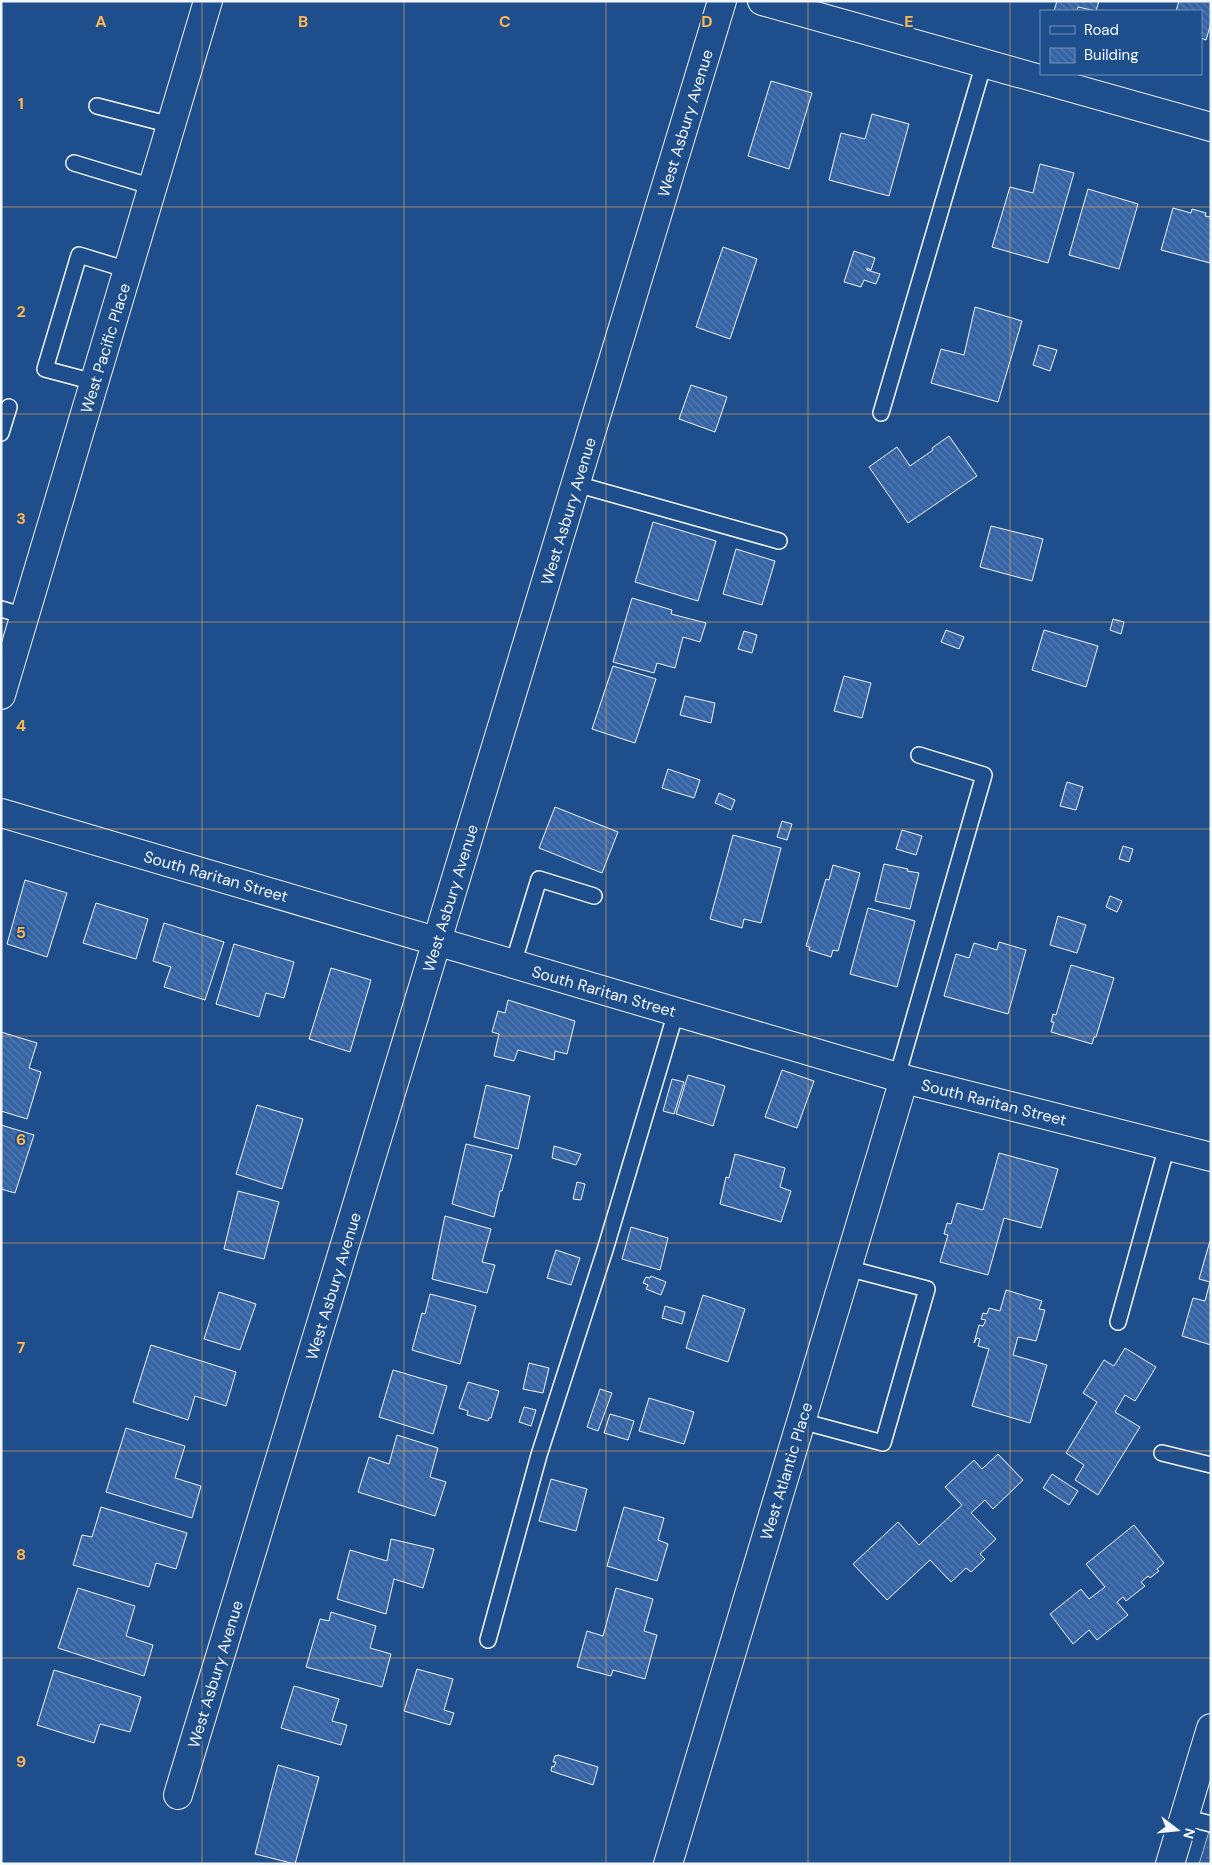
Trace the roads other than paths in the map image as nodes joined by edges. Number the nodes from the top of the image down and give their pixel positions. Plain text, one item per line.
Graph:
1 (208, 1) edge
2 (722, 1) edge
3 (762, 1) edge
4 (984, 63) junction
5 (97, 106) dead end
6 (171, 124) junction
7 (1211, 127) edge
8 (74, 163) dead end
9 (153, 188) junction
10 (128, 270) junction
11 (94, 382) junction
12 (9, 407) dead end
13 (881, 413) dead end
14 (1, 433) edge
15 (576, 484) junction
16 (779, 541) dead end
17 (13, 613) edge
18 (1, 695) edge
19 (919, 755) dead end
20 (1, 813) edge
21 (594, 896) dead end
22 (437, 942) junction
23 (513, 964) junction
24 (676, 1012) junction
25 (900, 1078) junction
26 (1167, 1146) junction
27 (1211, 1157) edge
28 (847, 1268) junction
29 (1118, 1322) dead end
30 (801, 1421) junction
31 (1162, 1453) dead end
32 (1211, 1465) edge
33 (488, 1640) dead end
34 (1211, 1728) edge
35 (178, 1796) dead end
36 (1184, 1817) junction
37 (1211, 1824) edge
38 (668, 1864) edge
39 (1170, 1864) edge

1 - 6 street, West Pacific Place
2 - 15 street, West Asbury Avenue
3 - 4 street
4 - 7 street
4 - 13 lane
5 - 6 lane
6 - 9 street, West Pacific Place
8 - 9 lane
9 - 10 street, West Pacific Place
10 - 11 street, West Pacific Place
10 - 11 lane
11 - 17 street, West Pacific Place
12 - 14 lane
15 - 16 lane
15 - 22 street, West Asbury Avenue
17 - 18 street, West Pacific Place
19 - 25 lane
20 - 22 street, South Raritan Street
21 - 23 lane
22 - 23 street, South Raritan Street
22 - 35 street, West Asbury Avenue
23 - 24 street, South Raritan Street
24 - 25 street, South Raritan Street
24 - 33 lane
25 - 26 street, South Raritan Street
25 - 28 street, West Atlantic Place
26 - 27 street, South Raritan Street
26 - 29 lane
28 - 30 street, West Atlantic Place
28 - 30 lane
30 - 38 street, West Atlantic Place
31 - 32 lane
34 - 36 street
36 - 37 lane
36 - 39 street

